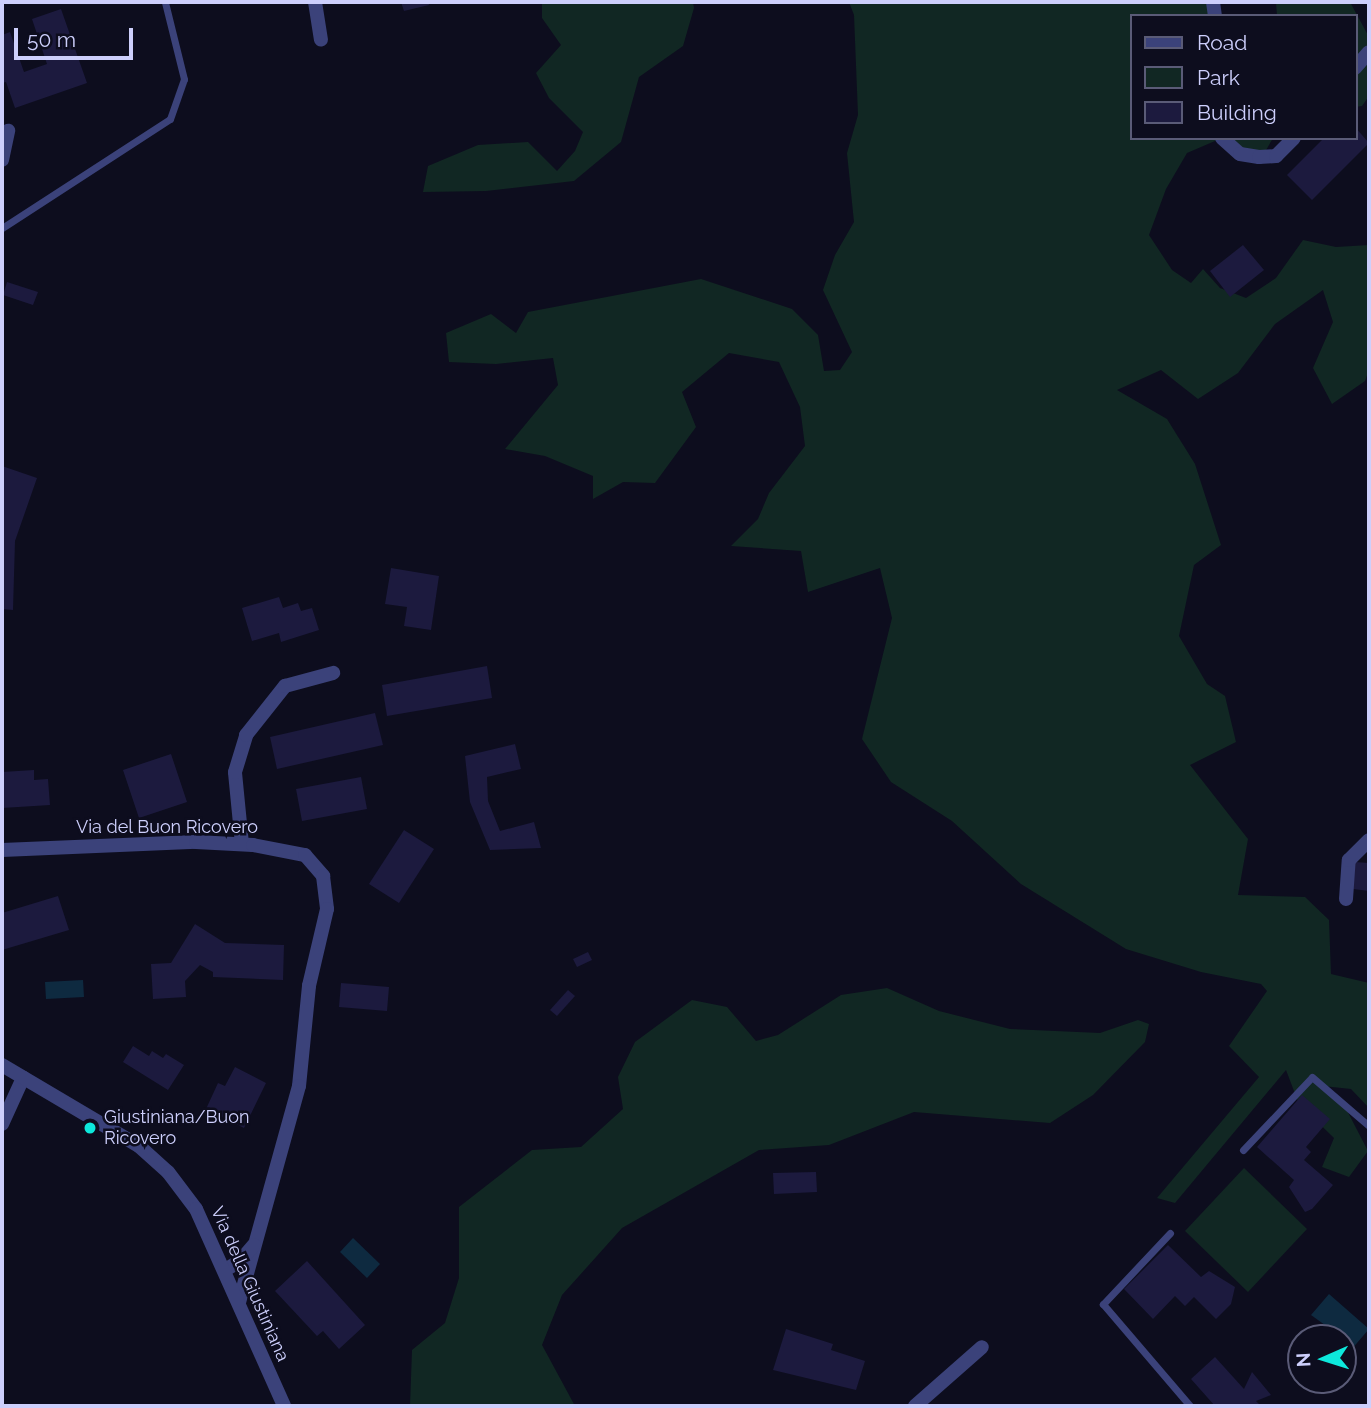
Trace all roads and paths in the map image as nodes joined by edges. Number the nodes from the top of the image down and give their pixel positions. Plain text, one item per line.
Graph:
1 (165, 2) edge
2 (315, 2) edge
3 (321, 40) dead end
4 (1369, 52) edge
5 (1357, 66) edge
6 (8, 131) dead end
7 (1224, 140) edge
8 (1292, 140) edge
9 (2, 160) edge
10 (2, 228) edge
11 (333, 673) dead end
12 (1369, 840) edge
13 (242, 844) junction
14 (2, 850) edge
15 (1346, 899) dead end
16 (2, 1065) edge
17 (23, 1077) junction
18 (2, 1124) edge
19 (1369, 1126) edge
20 (1243, 1150) dead end
21 (1170, 1233) dead end
22 (257, 1242) junction
23 (225, 1270) junction
24 (239, 1303) junction
25 (982, 1347) dead end
26 (284, 1406) edge
27 (915, 1406) edge
28 (1190, 1406) edge

1 - 10 lane
2 - 3 street
4 - 5 street
6 - 9 street
7 - 8 street
11 - 13 street
12 - 15 street
13 - 14 street, Via del Buon Ricovero
13 - 22 street, Via del Buon Ricovero
16 - 17 street, Via della Giustiniana
17 - 18 street
17 - 23 street, Via della Giustiniana
19 - 20 lane
21 - 28 lane
22 - 23 street
22 - 24 street, Via del Buon Ricovero
23 - 24 street, Via della Giustiniana
24 - 26 street, Via della Giustiniana
25 - 27 street

